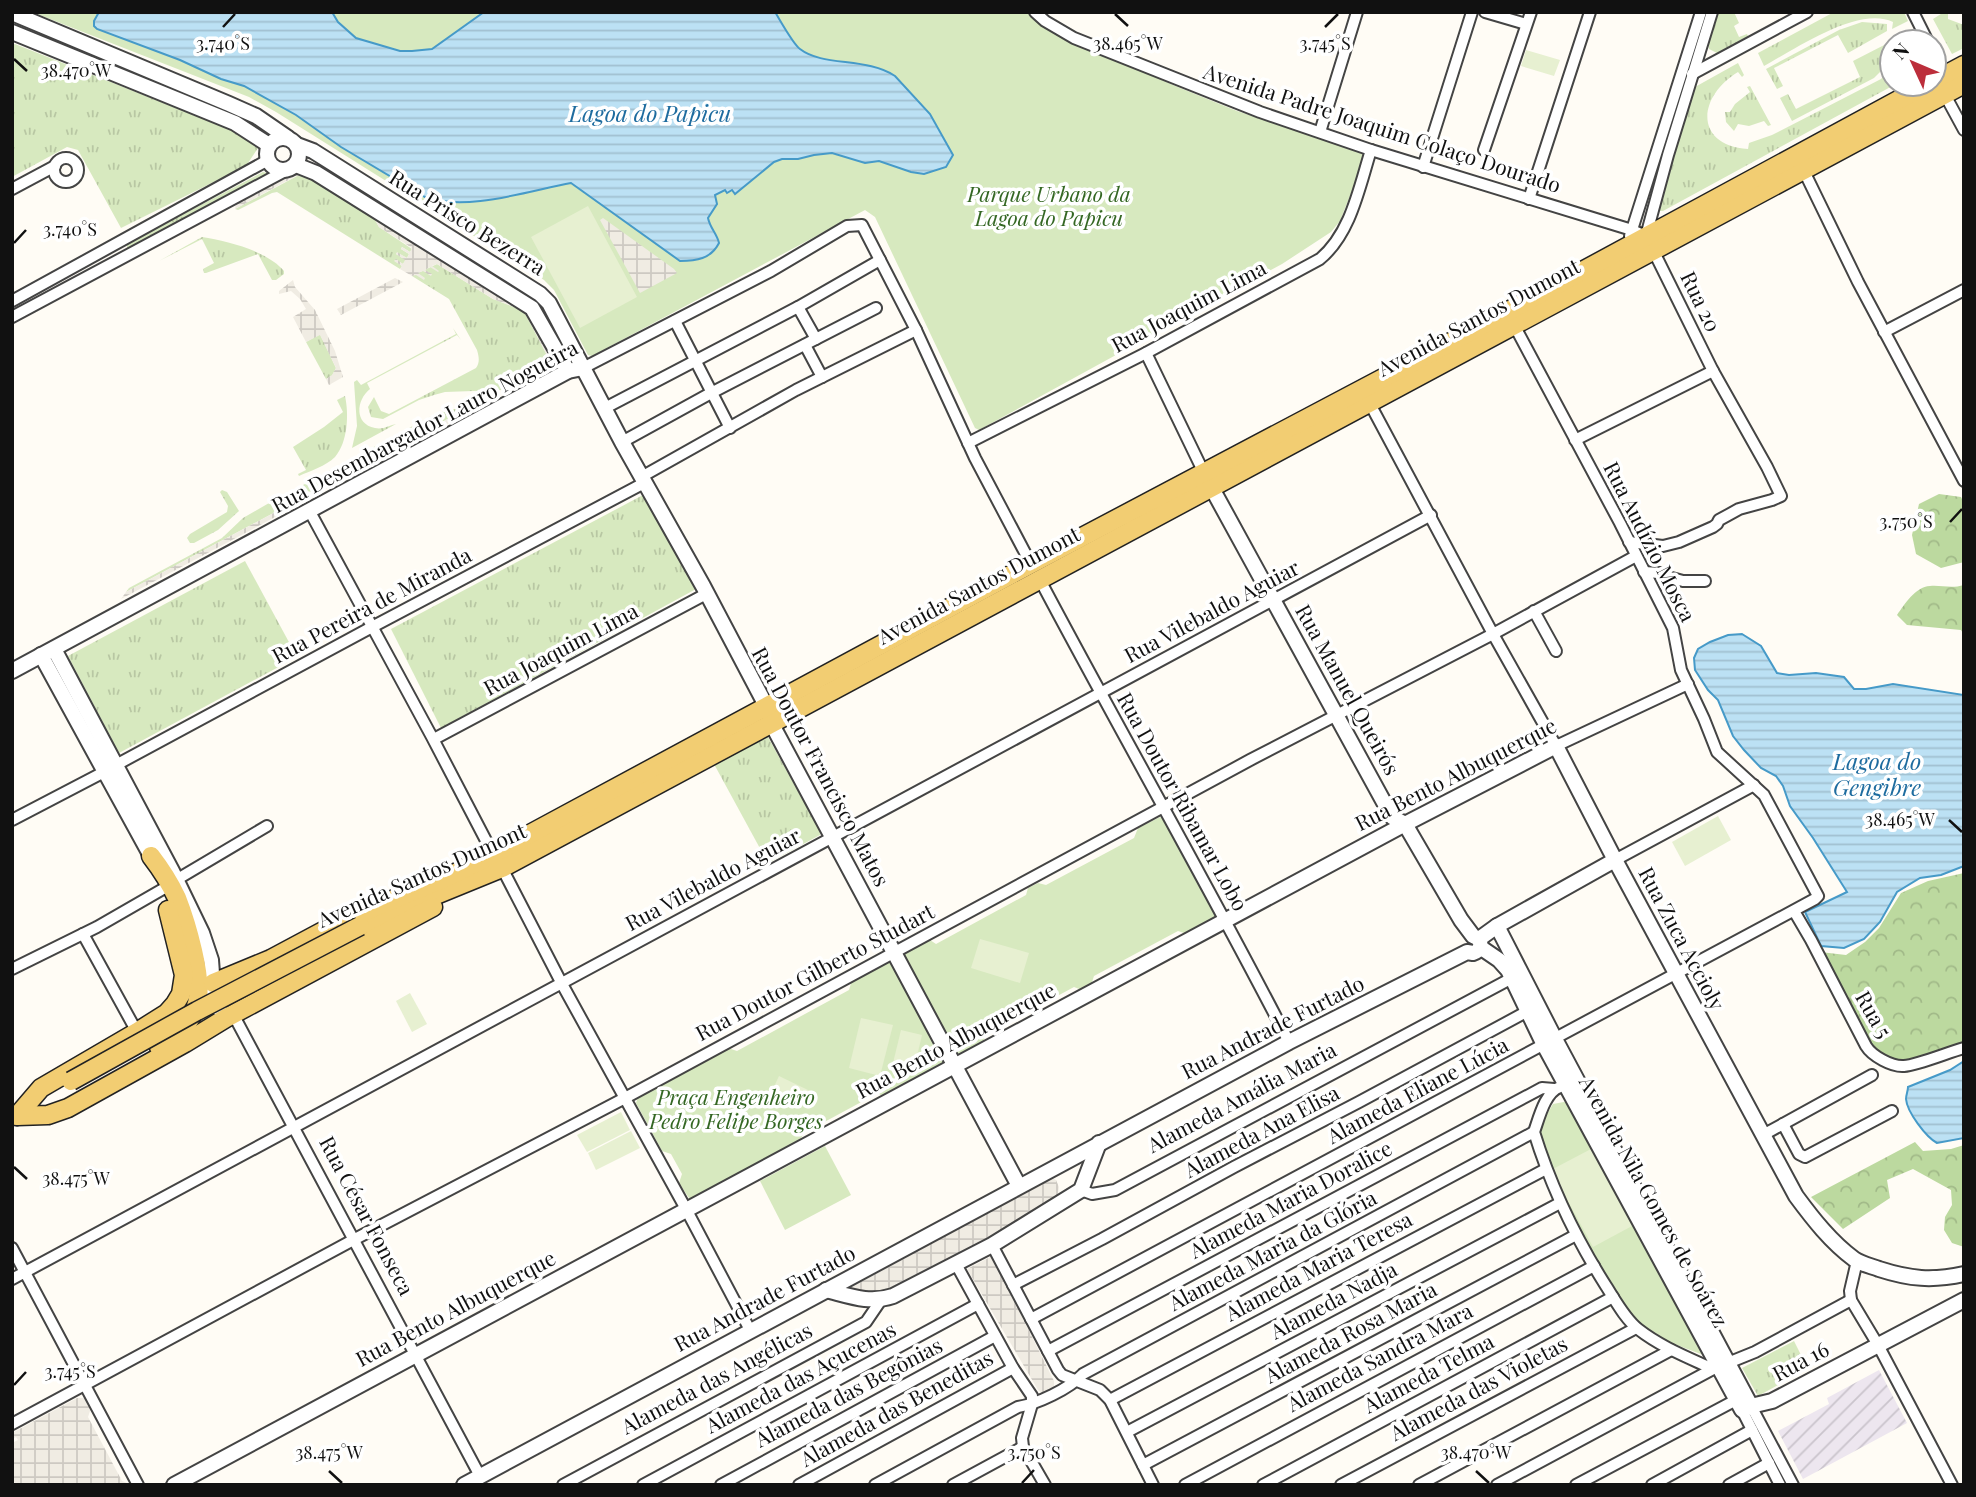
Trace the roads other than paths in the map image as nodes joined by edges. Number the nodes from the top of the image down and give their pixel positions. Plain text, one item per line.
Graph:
1 (1035, 12) edge
2 (1357, 12) edge
3 (1472, 12) edge
4 (1485, 12) edge
5 (1531, 12) edge
6 (1590, 12) edge
7 (1701, 12) edge
8 (1712, 12) edge
9 (1807, 12) edge
10 (1913, 12) edge
11 (12, 13) edge
12 (30, 22) junction
13 (1527, 24) junction
14 (1921, 28) edge
15 (12, 33) edge
16 (1698, 38) junction
17 (1964, 65) edge
18 (1692, 74) junction
19 (1948, 77) edge
20 (1913, 98) edge
21 (1946, 98) edge
22 (1676, 106) junction
23 (1964, 130) edge
24 (1320, 132) junction
25 (293, 141) junction
26 (1371, 150) junction
27 (1484, 150) dead end
28 (269, 153) junction
29 (1799, 162) junction
30 (55, 166) dead end
31 (1423, 167) junction
32 (290, 168) junction
33 (12, 189) edge
34 (1529, 199) junction
35 (1639, 241) junction
36 (114, 245) junction
37 (120, 259) junction
38 (880, 260) junction
39 (1964, 290) edge
40 (12, 301) edge
41 (798, 307) junction
42 (876, 308) dead end
43 (12, 317) edge
44 (1511, 318) junction
45 (675, 321) junction
46 (915, 330) junction
47 (1884, 332) junction
48 (816, 339) junction
49 (805, 345) junction
50 (1146, 353) junction
51 (694, 361) junction
52 (583, 368) junction
53 (568, 371) junction
54 (1713, 371) junction
55 (822, 377) junction
56 (711, 393) junction
57 (1370, 402) junction
58 (605, 408) junction
59 (730, 428) junction
60 (1575, 440) junction
61 (622, 442) junction
62 (968, 443) junction
63 (644, 479) junction
64 (1208, 480) junction
65 (1964, 481) edge
66 (309, 510) junction
67 (1431, 515) junction
68 (1629, 542) junction
69 (1636, 556) junction
70 (1031, 564) junction
71 (1644, 572) junction
72 (1040, 580) junction
73 (1705, 582) dead end
74 (706, 594) junction
75 (1274, 601) junction
76 (1534, 611) junction
77 (372, 626) junction
78 (927, 631) junction
79 (1493, 634) junction
80 (1556, 651) dead end
81 (47, 652) junction
82 (12, 671) edge
83 (1688, 684) junction
84 (1100, 694) junction
85 (1336, 714) junction
86 (769, 715) junction
87 (434, 739) junction
88 (1556, 746) junction
89 (110, 768) junction
90 (1754, 785) junction
91 (1164, 806) junction
92 (12, 820) edge
93 (1405, 824) junction
94 (267, 826) dead end
95 (833, 838) junction
96 (151, 856) junction
97 (1615, 860) junction
98 (497, 861) junction
99 (170, 885) junction
100 (459, 887) junction
101 (1794, 911) junction
102 (1225, 921) junction
103 (1497, 926) junction
104 (83, 934) junction
105 (1474, 942) junction
106 (894, 951) junction
107 (1515, 960) junction
108 (12, 970) edge
109 (1676, 973) junction
110 (1512, 978) junction
111 (213, 983) junction
112 (562, 984) junction
113 (1528, 1011) junction
114 (230, 1016) junction
115 (137, 1032) junction
116 (1289, 1042) junction
117 (1549, 1042) junction
118 (1964, 1048) edge
119 (954, 1065) junction
120 (1872, 1075) dead end
121 (1560, 1087) junction
122 (625, 1098) junction
123 (1892, 1111) dead end
124 (20, 1117) edge
125 (1783, 1124) junction
126 (294, 1128) junction
127 (1534, 1132) junction
128 (1763, 1135) junction
129 (1099, 1143) junction
130 (1546, 1169) junction
131 (1019, 1186) junction
132 (1081, 1190) junction
133 (1560, 1203) junction
134 (687, 1209) junction
135 (1576, 1236) junction
136 (355, 1239) junction
137 (992, 1245) junction
138 (12, 1248) edge
139 (1857, 1261) junction
140 (956, 1264) junction
141 (1594, 1266) junction
142 (25, 1272) junction
143 (1964, 1274) edge
144 (12, 1279) edge
145 (1013, 1285) junction
146 (826, 1290) junction
147 (1613, 1297) junction
148 (881, 1300) junction
149 (1851, 1300) junction
150 (1964, 1300) edge
151 (978, 1304) junction
152 (1031, 1319) junction
153 (1636, 1328) junction
154 (750, 1330) junction
155 (995, 1336) junction
156 (1878, 1345) junction
157 (1671, 1350) junction
158 (1048, 1351) junction
159 (416, 1354) junction
160 (1720, 1366) junction
161 (1013, 1368) junction
162 (1076, 1381) junction
163 (85, 1385) junction
164 (1110, 1400) junction
165 (1032, 1404) junction
166 (1743, 1405) junction
167 (12, 1424) edge
168 (1752, 1430) junction
169 (1127, 1433) junction
170 (1023, 1447) junction
171 (1769, 1463) junction
172 (1143, 1465) junction
173 (480, 1476) junction
174 (1043, 1481) edge
175 (460, 1484) edge
176 (138, 1485) edge
177 (174, 1485) edge
178 (563, 1485) edge
179 (643, 1485) edge
180 (721, 1485) edge
181 (799, 1485) edge
182 (875, 1485) edge
183 (953, 1485) edge
184 (1029, 1485) edge
185 (1153, 1485) edge
186 (1185, 1485) edge
187 (1263, 1485) edge
188 (1341, 1485) edge
189 (1419, 1485) edge
190 (1497, 1485) edge
191 (1576, 1485) edge
192 (1652, 1485) edge
193 (1729, 1485) edge
194 (1780, 1485) edge
195 (1793, 1485) edge
196 (1952, 1485) edge

1 - 24 street, Avenida Padre Joaquim Colaço Dourado
2 - 24 street
3 - 31 street
4 - 13 street
5 - 13 street
6 - 34 street
7 - 16 street
8 - 16 street
9 - 18 street
10 - 14 street
11 - 12 street, Rua Prisco Bezerra
12 - 15 street
12 - 25 street, Rua Prisco Bezerra
13 - 27 street
15 - 28 street
16 - 18 street
16 - 22 street
17 - 19 main road, Avenida Santos Dumont
18 - 22 street
20 - 29 main road, Avenida Santos Dumont
21 - 23 street
22 - 35 street
24 - 26 street, Avenida Padre Joaquim Colaço Dourado
25 - 28 street
25 - 32 street
25 - 52 street, Rua Prisco Bezerra
26 - 31 street, Avenida Padre Joaquim Colaço Dourado
26 - 50 street, Rua Joaquim Lima
28 - 32 street
28 - 36 street
29 - 35 main road, Avenida Santos Dumont
29 - 47 street
30 - 33 street
31 - 34 street, Avenida Padre Joaquim Colaço Dourado
32 - 37 street
32 - 53 street, Rua Prisco Bezerra
34 - 35 street, Avenida Padre Joaquim Colaço Dourado
35 - 44 main road, Avenida Santos Dumont
35 - 44 main road, Avenida Santos Dumont
35 - 54 street, Rua 20
36 - 37 street
36 - 40 street
37 - 43 street
38 - 41 street
38 - 45 street, Rua Desembargador Lauro Nogueira
38 - 46 street
39 - 47 street
41 - 48 street
41 - 51 street
42 - 48 street
44 - 57 main road, Avenida Santos Dumont
44 - 60 street, Rua Audízio Mosca
44 - 64 main road, Avenida Santos Dumont
45 - 51 street
45 - 52 street, Rua Desembargador Lauro Nogueira
46 - 55 street, Rua Pereira de Miranda
46 - 62 street
47 - 65 street
48 - 49 street
49 - 55 street
49 - 56 street
50 - 62 street, Rua Joaquim Lima
50 - 64 street
51 - 56 street
51 - 58 street
52 - 53 street, Rua Desembargador Lauro Nogueira
52 - 58 street, Rua Doutor Francisco Matos
53 - 66 street, Rua Desembargador Lauro Nogueira
54 - 60 street
54 - 68 street, Rua 20
55 - 59 street, Rua Pereira de Miranda
56 - 59 street
56 - 61 street
57 - 64 main road, Avenida Santos Dumont
57 - 67 street, Rua Zuca Accioly
58 - 61 street, Rua Doutor Francisco Matos
59 - 63 street, Rua Pereira de Miranda
60 - 68 street, Rua Audízio Mosca
61 - 63 street, Rua Doutor Francisco Matos
62 - 70 street
63 - 74 street, Rua Doutor Francisco Matos
63 - 77 street, Rua Pereira de Miranda
64 - 70 main road, Avenida Santos Dumont
64 - 72 main road, Avenida Santos Dumont
64 - 75 street, Rua Manuel Queirós
66 - 77 street
66 - 81 street, Rua Desembargador Lauro Nogueira
67 - 75 street, Rua Vilebaldo Aguiar
67 - 79 street, Rua Zuca Accioly
68 - 69 street, Rua Audízio Mosca
69 - 71 street, Rua Audízio Mosca
69 - 76 street, Rua Doutor Gilberto Studart
70 - 78 main road, Avenida Santos Dumont
71 - 73 street
71 - 83 street, Rua Audízio Mosca
72 - 78 main road, Avenida Santos Dumont
72 - 84 street, Rua Doutor Ribamar Lobo
74 - 86 street, Rua Doutor Francisco Matos
74 - 87 street, Rua Joaquim Lima
75 - 84 street, Rua Vilebaldo Aguiar
75 - 85 street, Rua Manuel Queirós
76 - 79 street, Rua Doutor Gilberto Studart
76 - 80 street
77 - 87 street
77 - 89 street, Rua Pereira de Miranda
78 - 86 main road, Avenida Santos Dumont
79 - 85 street, Rua Doutor Gilberto Studart
79 - 88 street, Rua Zuca Accioly
81 - 82 street, Rua Desembargador Lauro Nogueira
81 - 89 street, Rua César Fonseca
83 - 88 street, Rua Bento Albuquerque
83 - 90 street, Rua Audízio Mosca
84 - 91 street, Rua Doutor Ribamar Lobo
84 - 95 street, Rua Vilebaldo Aguiar
85 - 91 street, Rua Doutor Gilberto Studart
85 - 93 street, Rua Manuel Queirós
86 - 95 street, Rua Doutor Francisco Matos
86 - 98 main road, Avenida Santos Dumont
87 - 98 street
88 - 93 street, Rua Bento Albuquerque
88 - 97 street, Rua Zuca Accioly
89 - 92 street, Rua Pereira de Miranda
89 - 96 street, Rua César Fonseca
89 - 99 street, Rua César Fonseca
90 - 97 street, Rua Andrade Furtado
90 - 101 street, Alameda Eliane Lúcia
91 - 102 street, Rua Doutor Ribamar Lobo
91 - 106 street, Rua Doutor Gilberto Studart
93 - 102 street, Rua Bento Albuquerque
93 - 105 street, Rua Manuel Queirós
94 - 99 street
95 - 106 street, Rua Doutor Francisco Matos
95 - 112 street, Rua Vilebaldo Aguiar
96 - 99 main road
96 - 124 main road
97 - 103 street, Rua Andrade Furtado
97 - 109 street, Rua Zuca Accioly
98 - 100 main road, Avenida Santos Dumont
98 - 111 main road, Avenida Santos Dumont
98 - 112 street
99 - 104 street
99 - 111 street, Rua César Fonseca
99 - 115 main road
100 - 114 main road
100 - 124 main road, Avenida Santos Dumont, bridge
101 - 109 street, Alameda Eliane Lúcia
101 - 118 street, Rua 5
102 - 116 street, Rua Doutor Ribamar Lobo
102 - 119 street, Rua Bento Albuquerque
103 - 105 street, Rua Andrade Furtado
103 - 107 street, Avenida Nila Gomes de Soárez
104 - 108 street
104 - 115 street
105 - 107 street
105 - 110 street, Avenida Nila Gomes de Soárez
105 - 116 street, Rua Andrade Furtado
106 - 119 street, Rua Doutor Francisco Matos
106 - 122 street, Rua Doutor Gilberto Studart
107 - 117 street, Avenida Nila Gomes de Soárez
109 - 117 street, Alameda Eliane Lúcia
109 - 128 street, Rua Zuca Accioly
110 - 113 street, Avenida Nila Gomes de Soárez
110 - 132 street, Alameda Amália Maria
111 - 114 street, Rua César Fonseca
112 - 122 street
112 - 126 street, Rua Vilebaldo Aguiar
113 - 117 street, Avenida Nila Gomes de Soárez
113 - 145 street, Alameda Ana Elisa
114 - 124 main road
114 - 126 street, Rua César Fonseca
115 - 124 main road
116 - 129 street, Rua Andrade Furtado
117 - 121 street, Avenida Nila Gomes de Soárez
117 - 152 street, Alameda Eliane Lúcia
117 - 160 street, Avenida Nila Gomes de Soárez
119 - 131 street, Rua Doutor Francisco Matos
119 - 134 street, Rua Bento Albuquerque
120 - 125 street
121 - 127 street
121 - 158 street, Alameda Maria Doralice
121 - 160 street, Avenida Nila Gomes de Soárez
122 - 134 street
122 - 136 street, Rua Doutor Gilberto Studart
123 - 125 street
125 - 128 street
126 - 136 street, Rua César Fonseca
126 - 142 street, Rua Vilebaldo Aguiar
127 - 130 street
127 - 162 street, Alameda Maria da Glória
128 - 139 street, Rua Zuca Accioly
129 - 131 street, Rua Andrade Furtado
129 - 132 street
130 - 133 street
130 - 164 street, Alameda Maria Teresa
131 - 146 street, Rua Andrade Furtado
132 - 137 street
133 - 135 street
133 - 169 street, Alameda Nadja
134 - 154 street
134 - 159 street, Rua Bento Albuquerque
135 - 141 street
135 - 172 street, Alameda Rosa Maria
136 - 159 street, Rua César Fonseca
136 - 163 street, Rua Doutor Gilberto Studart
137 - 140 street, Alameda das Angélicas
137 - 145 street
138 - 142 street
139 - 143 street
139 - 149 street
140 - 148 street, Alameda das Angélicas
140 - 151 street
141 - 147 street
141 - 186 street, Alameda Sandra Mara
142 - 144 street, Rua Vilebaldo Aguiar
142 - 163 street
145 - 152 street
146 - 148 street
146 - 154 street, Rua Andrade Furtado
147 - 153 street
147 - 187 street, Alameda Telma
148 - 178 street, Alameda das Angélicas
149 - 156 street
149 - 160 street
150 - 156 street, Rua 16
151 - 155 street
151 - 179 street, Alameda das Açucenas
152 - 158 street
153 - 157 street
153 - 188 street, Alameda das Violetas
154 - 173 street, Rua Andrade Furtado
155 - 161 street
155 - 180 street, Alameda das Begônias
156 - 166 street, Rua 16
156 - 196 street
157 - 160 street
157 - 189 street
158 - 162 street
159 - 173 street, Rua César Fonseca
159 - 177 street, Rua Bento Albuquerque
160 - 166 street, Avenida Nila Gomes de Soárez
160 - 190 street
161 - 165 street
161 - 181 street, Alameda das Beneditas
162 - 164 street
162 - 165 street, Alameda Maria da Glória
163 - 167 street, Rua Doutor Gilberto Studart
163 - 176 street
164 - 169 street
165 - 170 street
165 - 182 street, Alameda Maria da Glória
166 - 168 street, Avenida Nila Gomes de Soárez
166 - 191 street
166 - 195 street, Avenida Nila Gomes de Soárez
168 - 171 street, Avenida Nila Gomes de Soárez
168 - 192 street
169 - 172 street
170 - 174 street
170 - 183 street
171 - 193 street
171 - 194 street, Avenida Nila Gomes de Soárez
172 - 185 street
173 - 175 street, Rua Andrade Furtado
174 - 184 street

